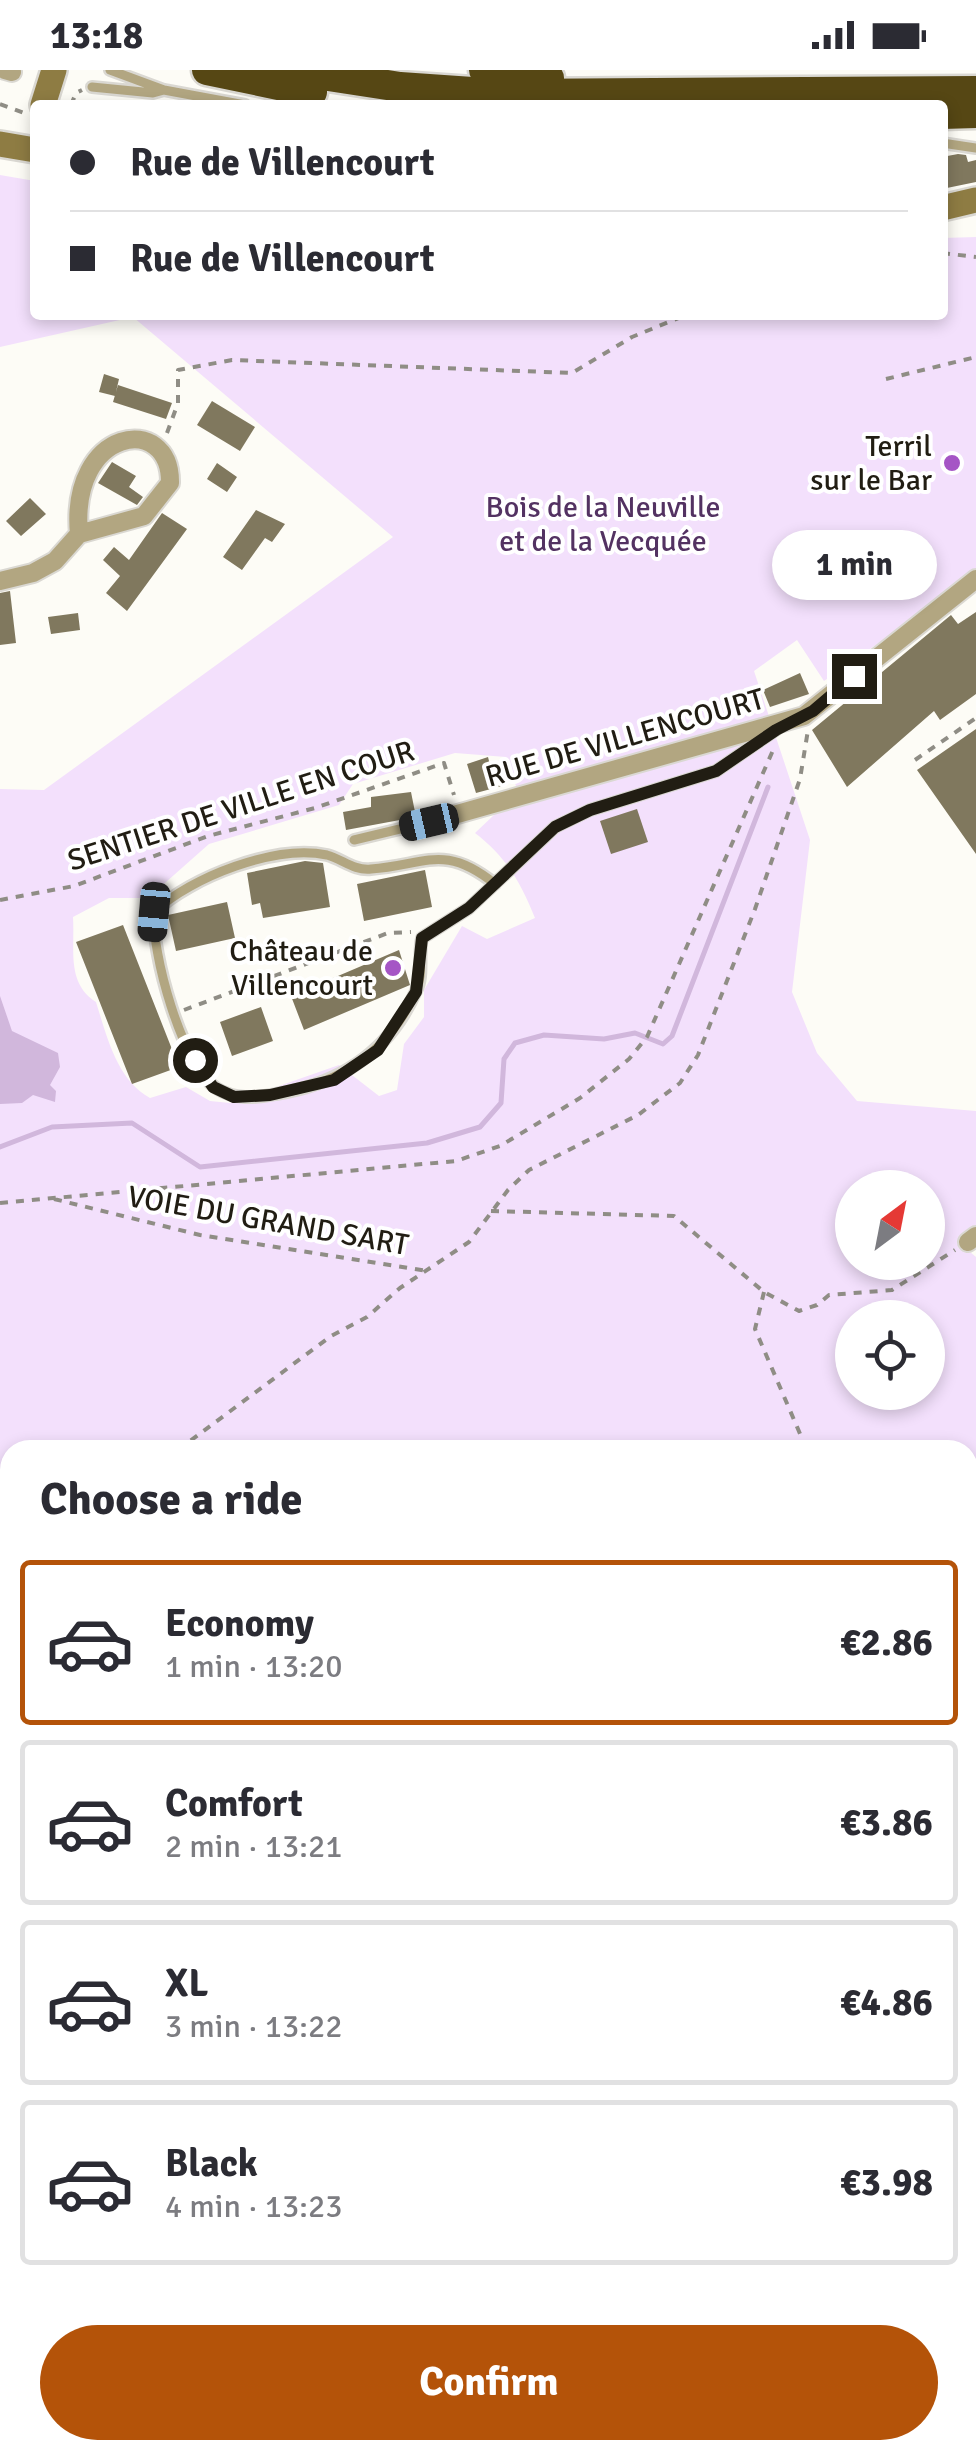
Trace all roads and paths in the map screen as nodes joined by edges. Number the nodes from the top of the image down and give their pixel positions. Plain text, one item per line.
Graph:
1 (54, 70) edge
2 (110, 70) edge
3 (207, 70) edge
4 (484, 70) edge
5 (314, 80) edge
6 (92, 87) dead end
7 (164, 90) junction
8 (641, 92) junction
9 (976, 92) edge
10 (44, 100) edge
11 (218, 100) edge
12 (392, 100) edge
13 (0, 104) edge
14 (976, 113) edge
15 (30, 114) edge
16 (948, 114) edge
17 (30, 143) edge
18 (0, 144) edge
19 (948, 144) edge
20 (976, 148) edge
21 (976, 200) edge
22 (948, 207) edge
23 (948, 254) edge
24 (976, 257) edge
25 (674, 320) edge
26 (976, 357) edge
27 (886, 379) dead end
28 (158, 450) junction
29 (79, 534) junction
30 (976, 579) edge
31 (0, 581) edge
32 (800, 717) junction
33 (976, 718) edge
34 (916, 760) dead end
35 (460, 814) junction
36 (429, 822) joint
37 (354, 840) dead end
38 (495, 884) junction
39 (0, 900) edge
40 (422, 938) junction
41 (175, 1013) junction
42 (50, 1198) junction
43 (0, 1202) edge
44 (491, 1212) junction
45 (972, 1239) edge
46 (427, 1271) junction
47 (764, 1292) junction
48 (191, 1440) edge
49 (803, 1440) edge

1 - 10 main road
2 - 7 lane
3 - 5 highway
4 - 8 highway
5 - 8 highway
5 - 12 highway
6 - 7 lane
7 - 11 lane
8 - 9 highway
13 - 15 path
14 - 16 highway
17 - 18 main road
19 - 20 lane
21 - 22 main road
23 - 24 path
25 - 28 path
26 - 27 path
28 - 29 street
28 - 29 street
29 - 31 street
30 - 32 street, RUE DE VILLENCOURT
32 - 35 street, RUE DE VILLENCOURT
32 - 38 lane, RUE DE VILLENCOURT
32 - 42 path
32 - 44 path, VOIE DU GRAND SART
33 - 34 path
35 - 36 street, RUE DE VILLENCOURT
35 - 39 path, SENTIER DE VILLE EN COUR
36 - 37 lane, RUE DE VILLENCOURT
38 - 40 lane, RUE DE VILLENCOURT
38 - 41 lane
40 - 41 path
40 - 41 lane
42 - 43 path
42 - 46 path, VOIE DU GRAND SART
44 - 46 path, VOIE DU GRAND SART
44 - 47 path
45 - 47 path
46 - 48 path
47 - 49 path

